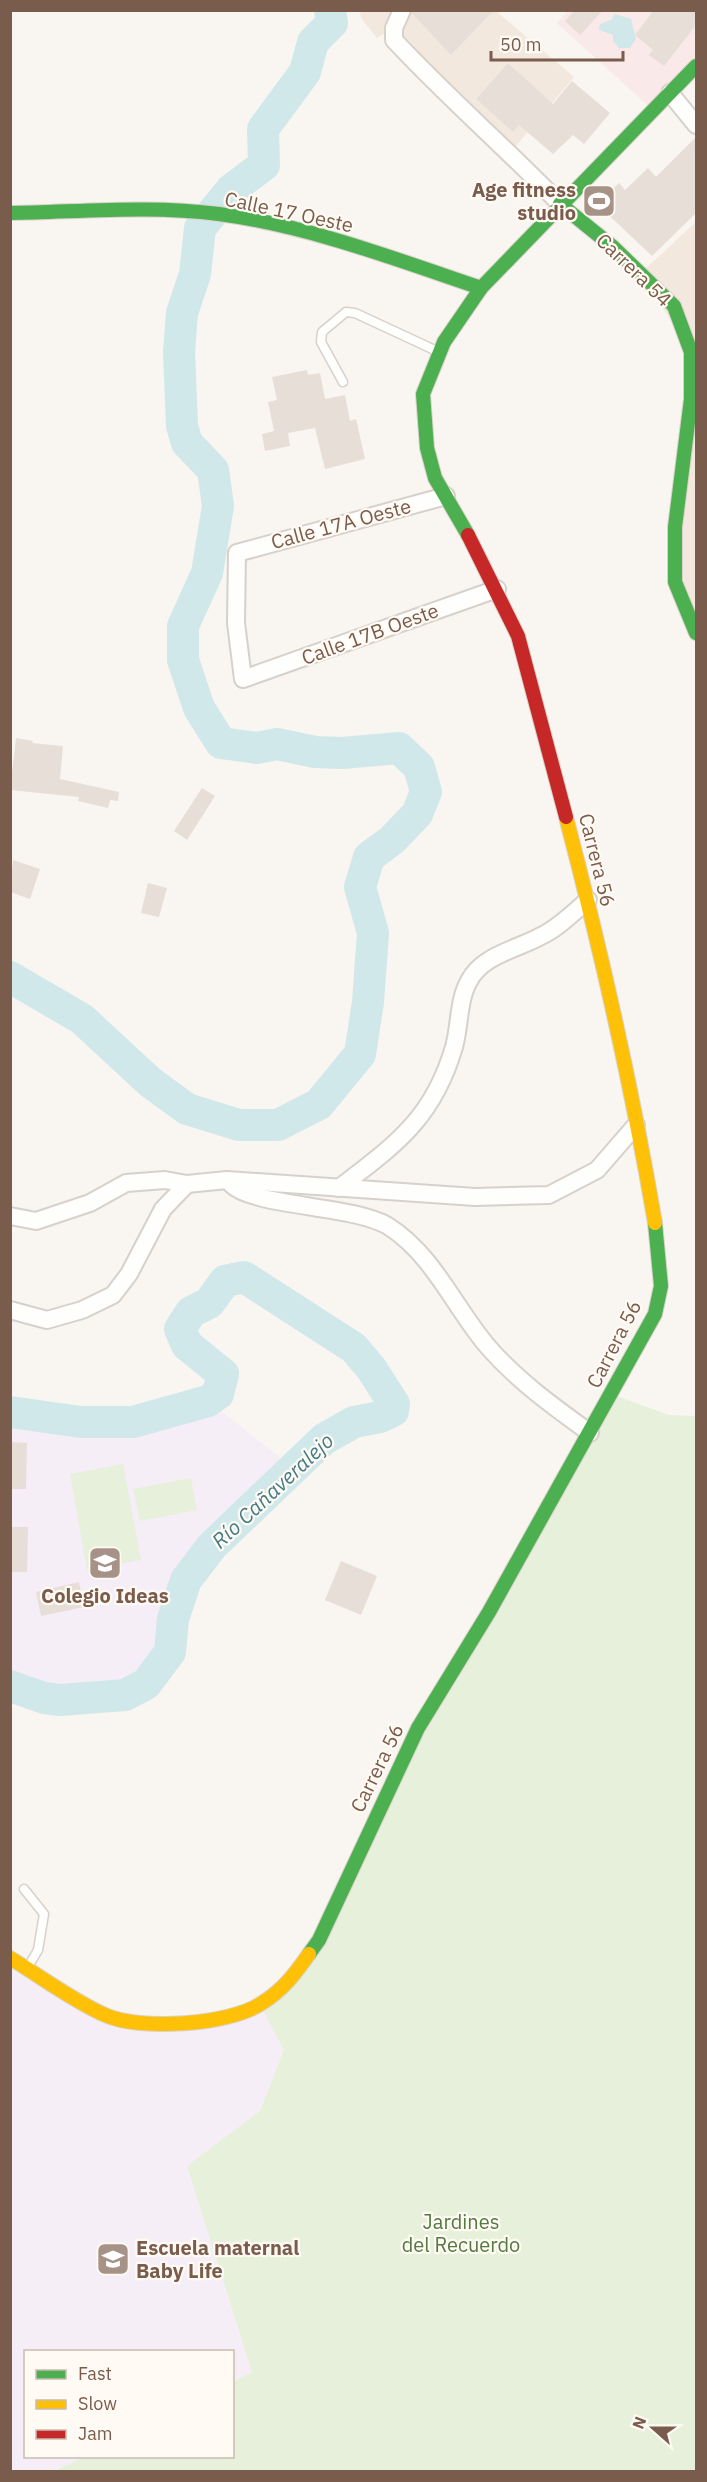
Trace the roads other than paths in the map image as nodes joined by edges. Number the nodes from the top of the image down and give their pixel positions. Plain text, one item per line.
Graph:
1 (402, 10) edge
2 (696, 66) edge
3 (670, 93) junction
4 (696, 125) edge
5 (560, 204) junction
6 (10, 213) edge
7 (481, 288) junction
8 (442, 347) junction
9 (343, 382) dead end
10 (446, 496) junction
11 (497, 589) junction
12 (695, 630) edge
13 (243, 679) joint
14 (588, 900) junction
15 (636, 1125) junction
16 (227, 1180) junction
17 (187, 1184) junction
18 (339, 1188) junction
19 (10, 1216) edge
20 (10, 1310) edge
21 (590, 1433) junction
22 (24, 1889) dead end
23 (10, 1958) edge
24 (28, 1967) junction

1 - 5 street, Carrera 54
2 - 3 street, Carrera 56
3 - 4 street
3 - 5 street, Carrera 56
5 - 7 street, Carrera 56
5 - 12 street, Carrera 54
6 - 7 street, Calle 17 Oeste
7 - 8 street, Carrera 56
8 - 9 lane
8 - 10 street, Carrera 56
10 - 11 street, Carrera 56
10 - 13 street, Calle 17A Oeste
11 - 13 street, Calle 17B Oeste
11 - 14 street, Carrera 56
14 - 15 street, Carrera 56
14 - 18 street
15 - 18 street
15 - 21 street, Carrera 56
16 - 17 street
16 - 18 street
16 - 21 street
17 - 19 street
17 - 20 street
21 - 24 street, Carrera 56
22 - 24 lane
23 - 24 street, Carrera 56

